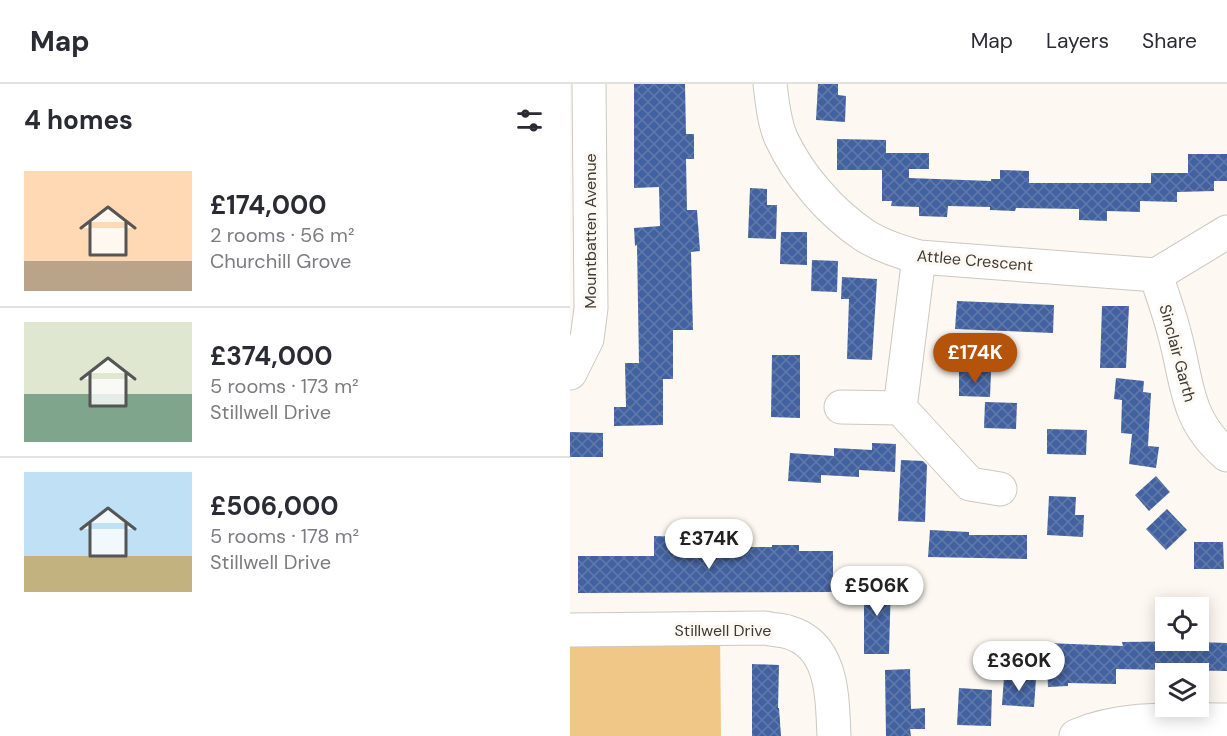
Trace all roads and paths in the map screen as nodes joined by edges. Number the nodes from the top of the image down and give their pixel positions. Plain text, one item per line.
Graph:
1 (589, 84) edge
2 (770, 84) edge
3 (580, 164) edge
4 (1227, 232) edge
5 (919, 257) junction
6 (1156, 275) junction
7 (570, 373) edge
8 (841, 407) dead end
9 (900, 408) junction
10 (1227, 456) edge
11 (1000, 489) dead end
12 (570, 630) edge
13 (1227, 720) edge
14 (834, 736) edge
15 (1076, 736) edge

1 - 3 street, Mountbatten Avenue
2 - 5 street, Attlee Crescent
3 - 7 street, Mountbatten Avenue
4 - 6 street
5 - 6 street, Attlee Crescent
5 - 9 street
6 - 10 street, Sinclair Garth
8 - 9 street
9 - 11 street
12 - 14 street, Stillwell Drive
13 - 15 street

